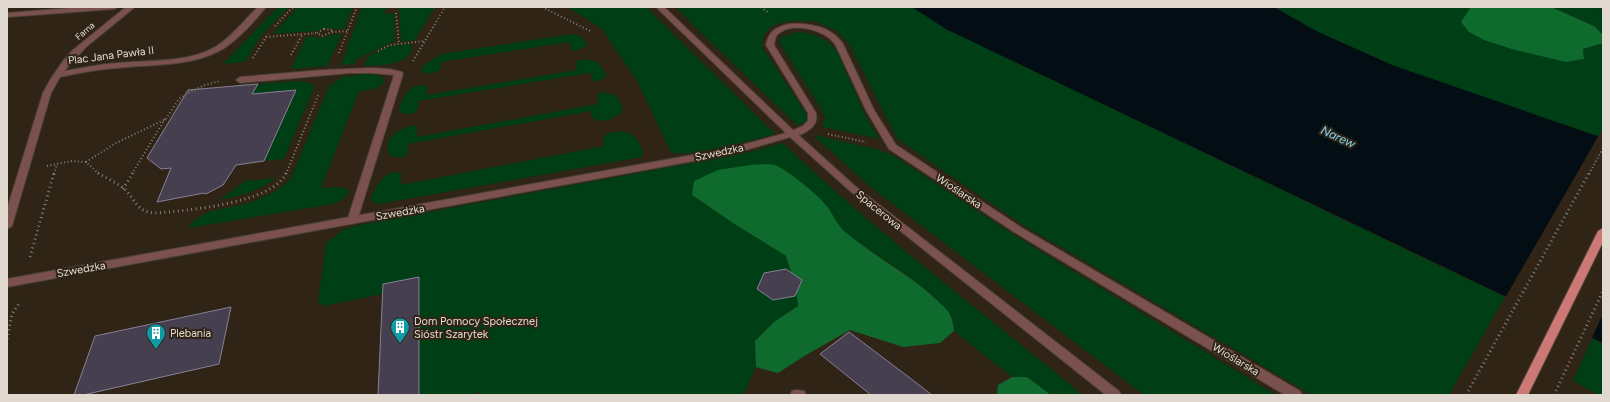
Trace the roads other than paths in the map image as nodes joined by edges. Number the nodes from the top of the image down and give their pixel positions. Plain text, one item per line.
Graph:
1 (114, 7) edge
2 (131, 7) edge
3 (262, 7) edge
4 (660, 7) edge
5 (7, 14) edge
6 (57, 75) junction
7 (240, 80) road end
8 (792, 134) junction
9 (352, 221) junction
10 (7, 226) edge
11 (1603, 231) edge
12 (7, 283) edge
13 (796, 395) edge
14 (800, 395) edge
15 (1115, 395) edge
16 (1296, 395) edge
17 (1522, 395) edge

1 - 5 street
2 - 6 street, Farna
3 - 6 street, Plac Jana Pawła II
4 - 8 street, Spacerowa
6 - 10 street, Plac Jana Pawła II
7 - 9 street
8 - 9 street, Szwedzka
8 - 15 street, Spacerowa
8 - 16 street, Wioślarska
9 - 12 street, Szwedzka
11 - 17 main road
13 - 14 street

